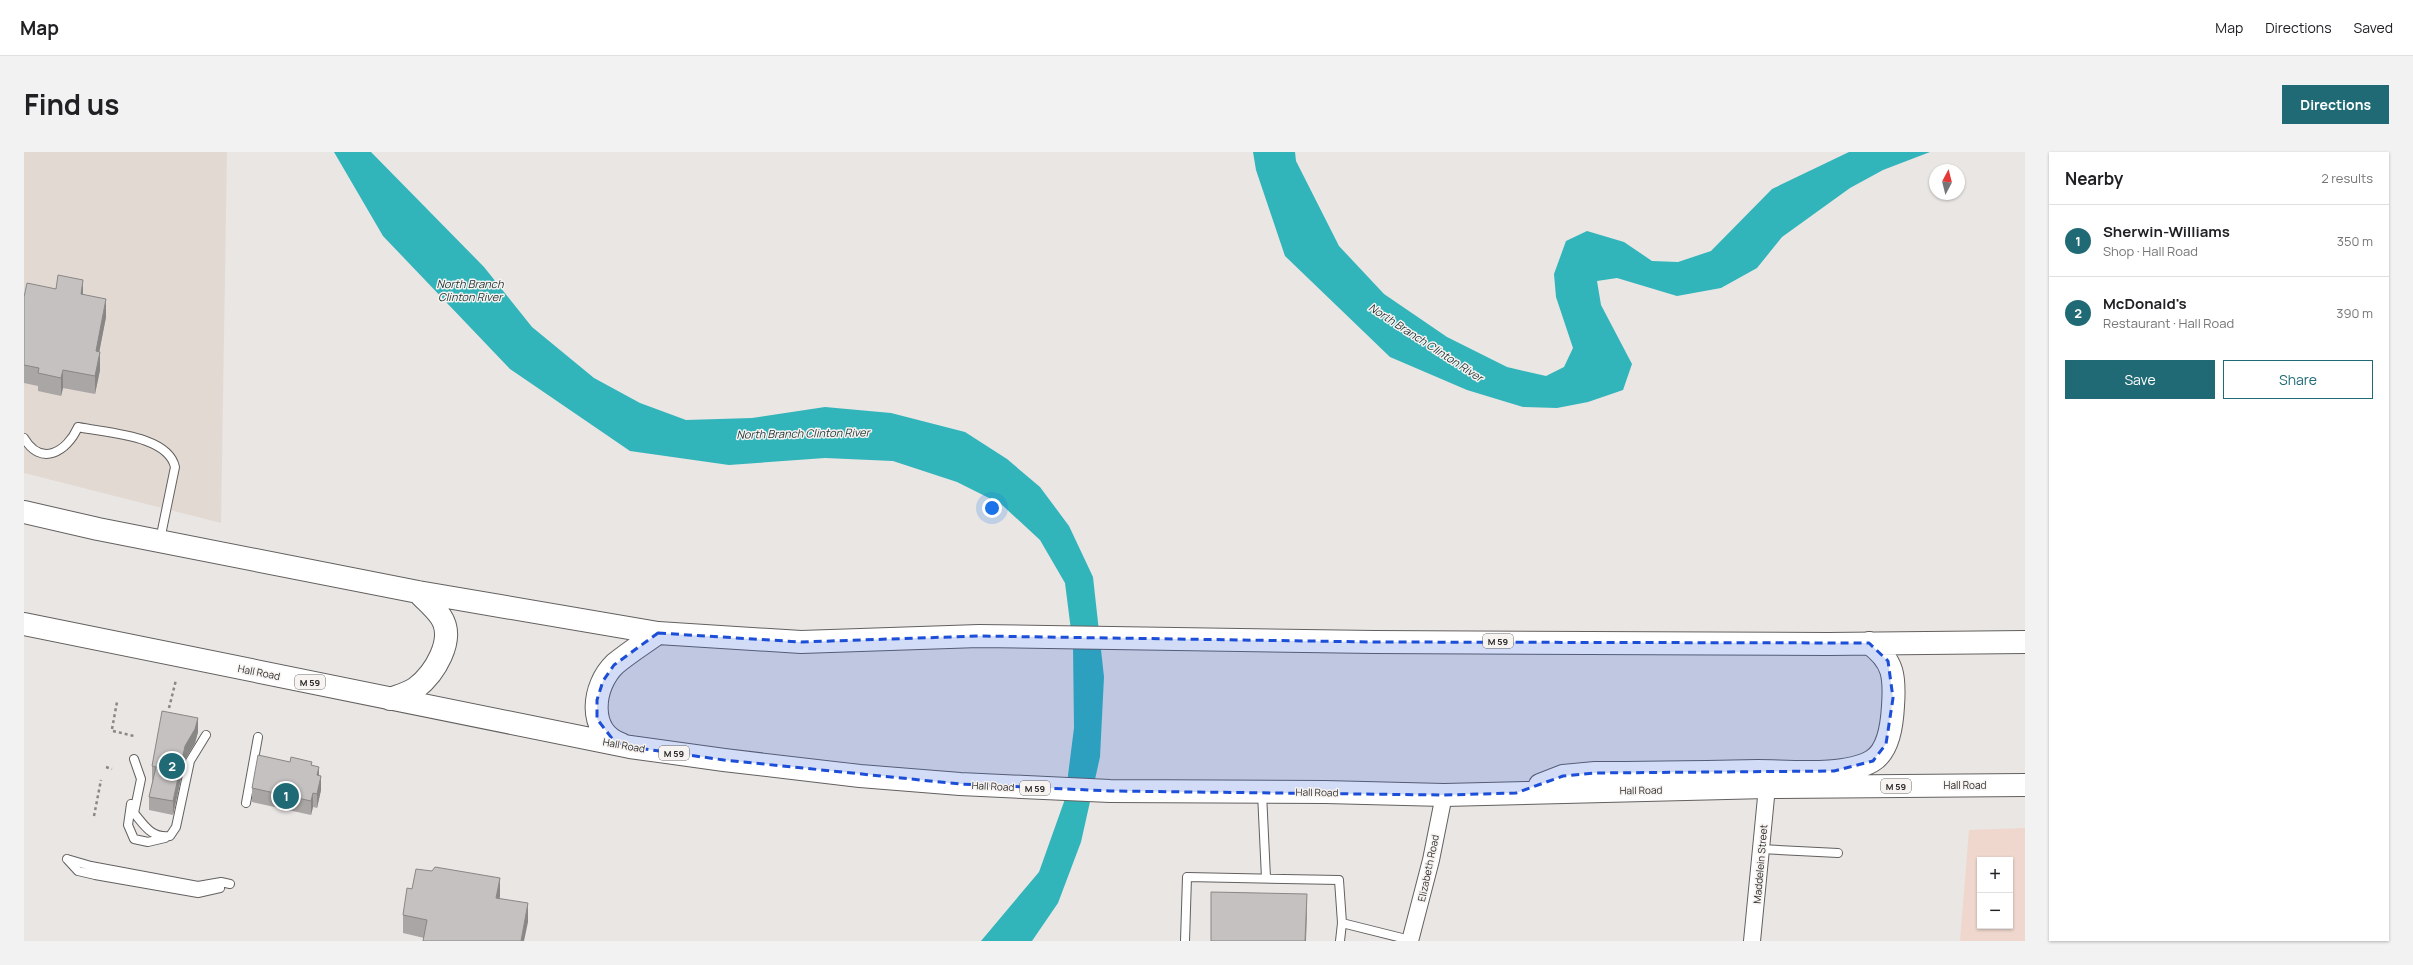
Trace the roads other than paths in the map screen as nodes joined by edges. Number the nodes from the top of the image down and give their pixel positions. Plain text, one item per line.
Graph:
1 (24, 438) edge
2 (24, 512) edge
3 (160, 541) junction
4 (418, 592) junction
5 (24, 624) edge
6 (658, 633) junction
7 (2025, 642) edge
8 (1869, 644) junction
9 (390, 699) junction
10 (206, 735) dead end
11 (258, 737) dead end
12 (630, 747) junction
13 (134, 759) dead end
14 (138, 770) junction
15 (2025, 785) edge
16 (1766, 787) junction
17 (1262, 792) junction
18 (1516, 793) junction
19 (1444, 795) junction
20 (246, 803) dead end
21 (170, 836) junction
22 (1761, 849) junction
23 (1838, 853) dead end
24 (1266, 878) junction
25 (230, 884) dead end
26 (220, 888) dead end
27 (1342, 924) junction
28 (1185, 941) edge
29 (1340, 941) edge
30 (1410, 941) edge
31 (1752, 941) edge

1 - 3 lane
2 - 3 highway, M 59
3 - 4 highway, M 59
4 - 6 highway, M 59
4 - 9 highway
5 - 9 highway, Hall Road / M 59
6 - 8 highway, M 59
6 - 12 highway
7 - 8 highway, M 59
8 - 18 highway
9 - 12 highway, Hall Road / M 59
10 - 21 lane
11 - 20 lane
12 - 17 highway, Hall Road / M 59
13 - 14 lane
14 - 21 lane
14 - 21 lane
15 - 16 highway, Hall Road / M 59
16 - 18 highway, Hall Road / M 59
16 - 22 street, Maddelein Street
17 - 19 highway, Hall Road / M 59
17 - 24 lane
18 - 19 highway, Hall Road / M 59
19 - 30 street, Elizabeth Road
22 - 23 lane
22 - 31 street, Maddelein Street
24 - 27 lane
24 - 28 lane
25 - 26 lane
27 - 29 lane
27 - 30 lane

